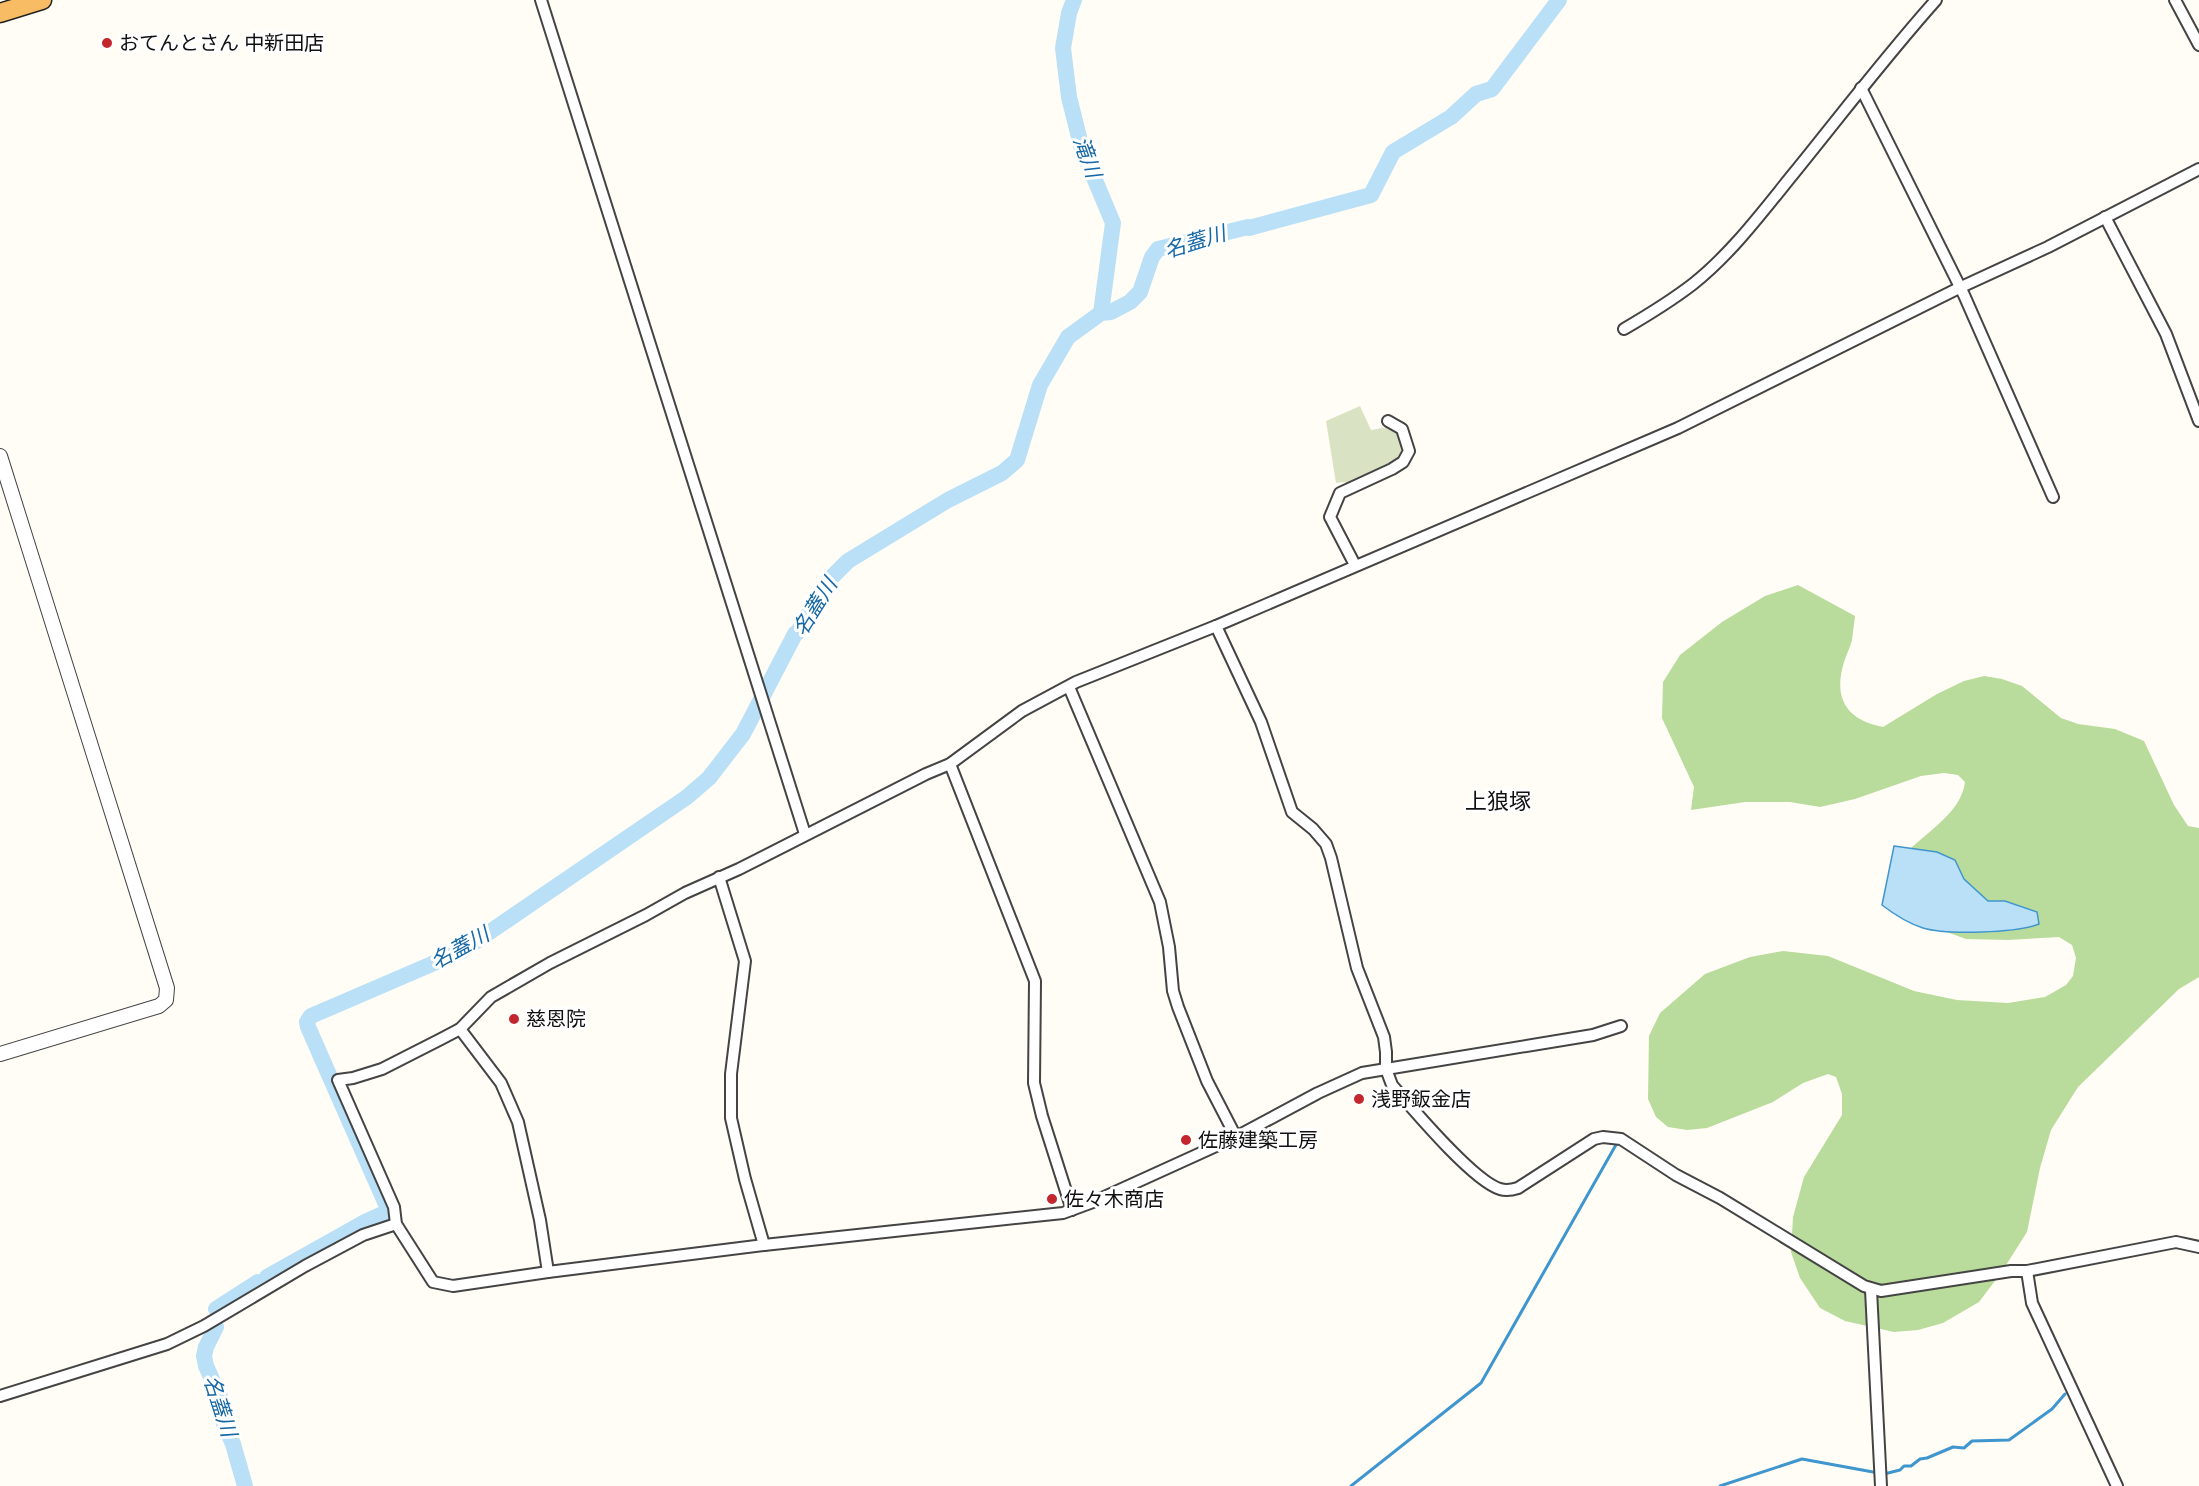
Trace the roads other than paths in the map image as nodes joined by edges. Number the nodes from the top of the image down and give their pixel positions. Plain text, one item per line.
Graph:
1 (541, 0) edge
2 (1936, 0) edge
3 (2175, 0) edge
4 (35, 1) edge
5 (0, 13) edge
6 (2199, 45) edge
7 (1861, 88) junction
8 (2199, 169) edge
9 (2105, 217) junction
10 (1959, 288) junction
11 (1624, 329) dead end
12 (1388, 421) dead end
13 (2199, 421) edge
14 (0, 456) edge
15 (2053, 498) dead end
16 (1355, 565) junction
17 (1216, 626) junction
18 (1069, 687) junction
19 (951, 764) junction
20 (805, 834) junction
21 (718, 877) junction
22 (1622, 1026) dead end
23 (460, 1029) junction
24 (0, 1054) edge
25 (1386, 1069) junction
26 (1236, 1137) junction
27 (1072, 1210) junction
28 (396, 1224) junction
29 (764, 1245) junction
30 (2199, 1247) edge
31 (2027, 1271) junction
32 (548, 1272) junction
33 (1871, 1290) junction
34 (0, 1396) edge
35 (1880, 1478) edge
36 (2117, 1486) edge

1 - 20 street
2 - 7 street
3 - 6 street
4 - 5 highway
7 - 10 street
7 - 11 street
8 - 9 street
9 - 10 street
9 - 13 street
10 - 15 street
10 - 16 street
12 - 16 street
14 - 24 street
16 - 17 street
17 - 18 street
17 - 25 street
18 - 19 street
18 - 26 street
19 - 20 street
19 - 27 street
20 - 21 street
21 - 23 street
21 - 29 street
22 - 25 street
23 - 28 street
23 - 32 street
25 - 26 street
25 - 33 street
26 - 27 street
27 - 29 street
28 - 32 street
28 - 34 street
29 - 32 street
30 - 31 street
31 - 33 street
31 - 36 street
33 - 35 street

